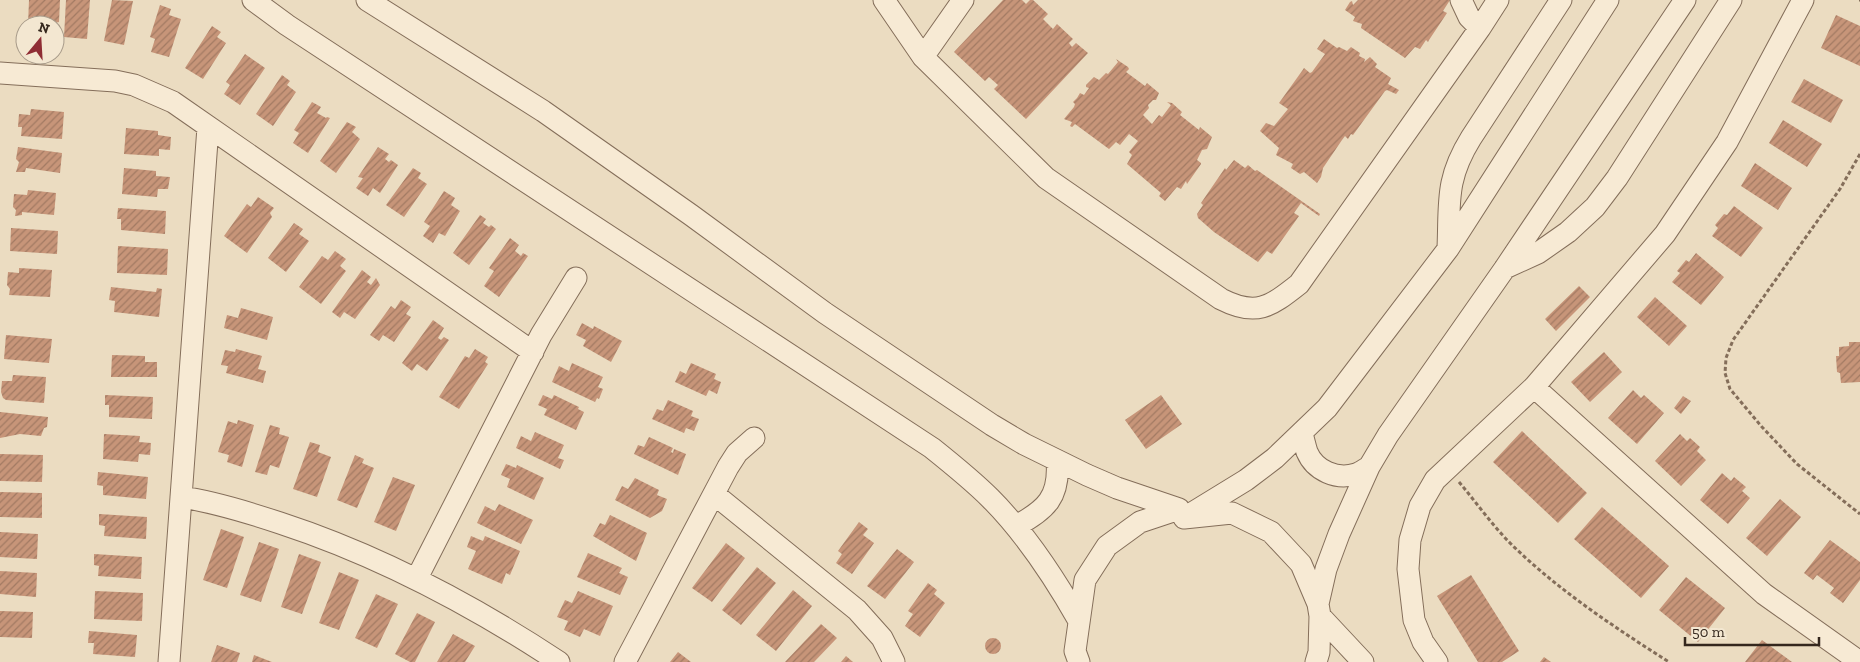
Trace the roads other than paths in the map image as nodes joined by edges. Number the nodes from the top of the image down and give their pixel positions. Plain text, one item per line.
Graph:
1 (253, 0) edge
2 (367, 0) edge
3 (884, 0) edge
4 (963, 0) edge
5 (1461, 0) edge
6 (1498, 0) edge
7 (1562, 0) edge
8 (1608, 0) edge
9 (1685, 0) edge
10 (1731, 0) edge
11 (1803, 0) edge
12 (1480, 28) junction
13 (923, 58) junction
14 (0, 73) edge
15 (208, 127) junction
16 (1448, 249) junction
17 (1505, 268) junction
18 (576, 278) dead end
19 (533, 352) junction
20 (1534, 387) junction
21 (1302, 434) junction
22 (754, 438) dead end
23 (1057, 461) junction
24 (1369, 467) junction
25 (714, 494) junction
26 (181, 497) junction
27 (1182, 514) junction
28 (1016, 526) junction
29 (417, 578) junction
30 (1319, 610) junction
31 (1079, 621) junction
32 (168, 662) edge
33 (558, 662) edge
34 (625, 662) edge
35 (894, 662) edge
36 (1079, 662) edge
37 (1316, 662) edge
38 (1364, 662) edge
39 (1437, 662) edge
40 (1860, 662) edge

1 - 28 street
2 - 23 street
3 - 13 street
4 - 13 street
5 - 12 street
6 - 12 street
7 - 16 street
8 - 16 street
9 - 17 street
10 - 17 street
11 - 20 street
12 - 13 street
14 - 15 street
15 - 19 street
15 - 26 street
16 - 21 street
17 - 24 street
18 - 19 street
19 - 29 street
20 - 39 street
20 - 40 street
21 - 24 street
21 - 27 street
22 - 25 street
23 - 27 street
23 - 28 street
24 - 30 street
25 - 34 street
25 - 35 street
26 - 29 street
26 - 32 street
27 - 30 street
27 - 31 street
28 - 31 street
29 - 33 street
30 - 37 street
30 - 38 street
31 - 36 street

